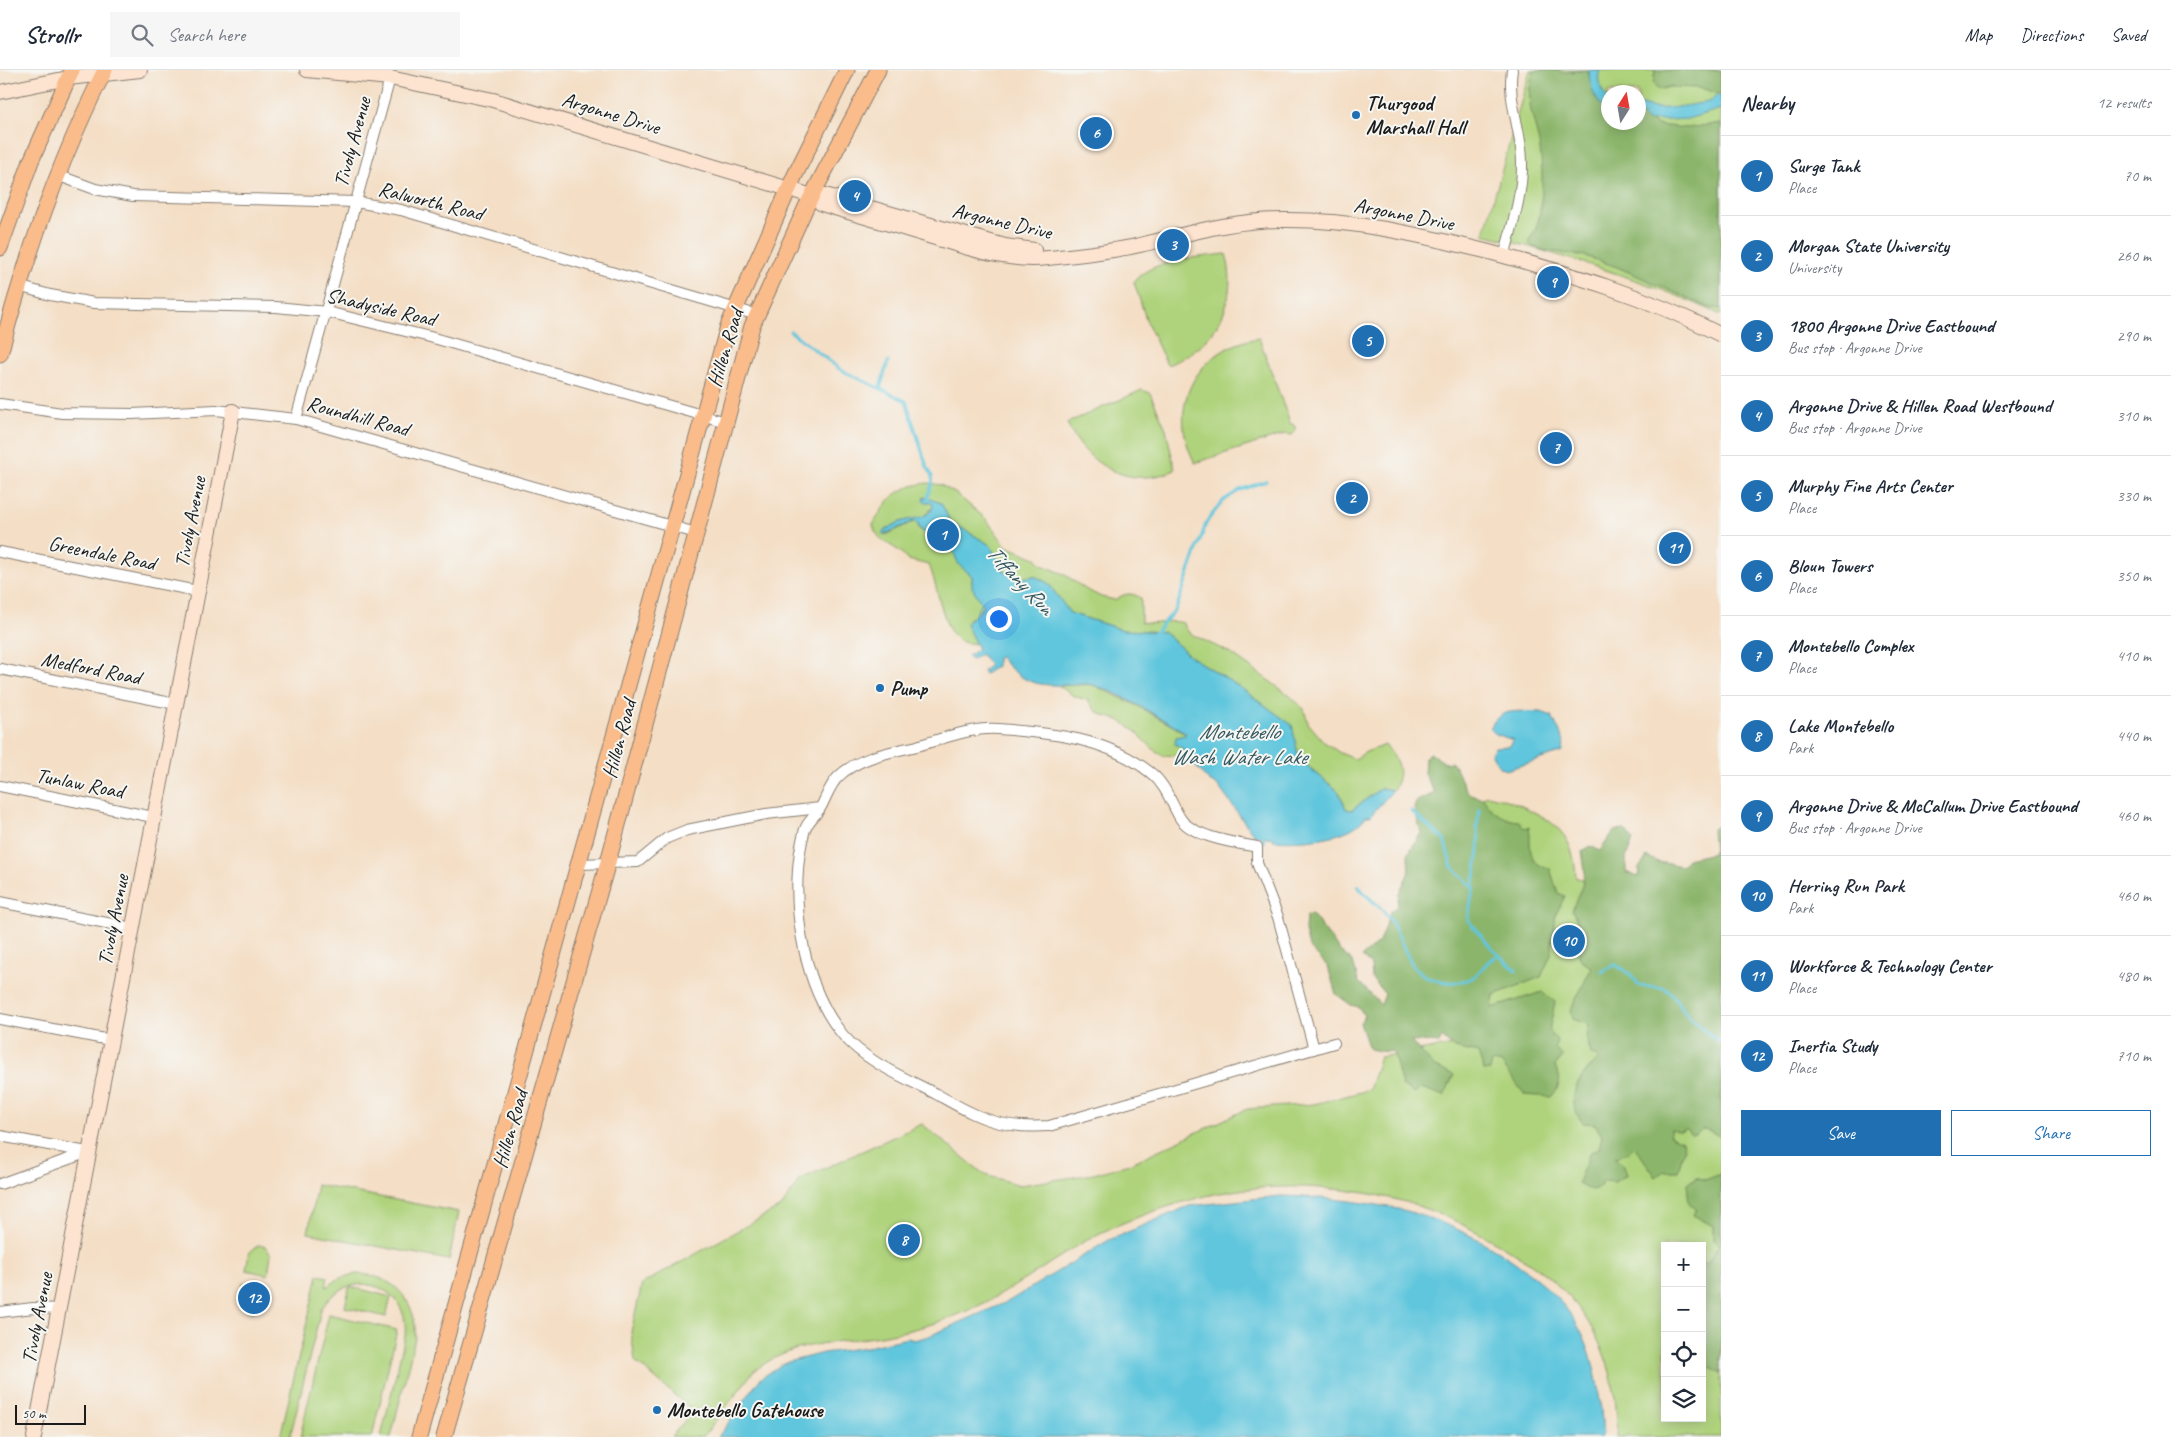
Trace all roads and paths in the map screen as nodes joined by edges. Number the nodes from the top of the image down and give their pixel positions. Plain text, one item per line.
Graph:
1 (140, 70) edge
2 (307, 70) edge
3 (847, 70) edge
4 (878, 70) edge
5 (1512, 70) edge
6 (104, 72) edge
7 (70, 74) edge
8 (390, 78) junction
9 (0, 92) edge
10 (57, 175) junction
11 (789, 188) junction
12 (812, 196) junction
13 (356, 202) junction
14 (0, 248) edge
15 (1504, 256) junction
16 (18, 286) junction
17 (734, 308) junction
18 (327, 312) junction
19 (756, 315) junction
20 (1721, 334) edge
21 (0, 354) edge
22 (0, 404) edge
23 (233, 411) junction
24 (702, 416) junction
25 (296, 419) junction
26 (726, 422) junction
27 (672, 526) junction
28 (696, 533) junction
29 (0, 552) edge
30 (198, 591) junction
31 (0, 669) edge
32 (176, 704) junction
33 (0, 786) edge
34 (820, 808) junction
35 (153, 817) junction
36 (608, 862) junction
37 (579, 864) junction
38 (0, 902) edge
39 (132, 928) junction
40 (0, 1019) edge
41 (110, 1040) junction
42 (1334, 1043) dead end
43 (1314, 1049) junction
44 (0, 1136) edge
45 (88, 1152) junction
46 (0, 1184) edge
47 (59, 1309) junction
48 (0, 1312) edge
49 (34, 1437) edge
50 (419, 1437) edge
51 (444, 1437) edge

1 - 6 main road
2 - 8 main road, Argonne Drive
3 - 11 main road, Hillen Road
4 - 12 main road, Hillen Road
5 - 15 street
6 - 7 main road
6 - 10 main road
7 - 9 main road
7 - 14 main road
8 - 11 main road, Argonne Drive
8 - 13 street, Tivoly Avenue
10 - 13 street, Ralworth Road
10 - 16 main road
11 - 12 main road, Argonne Drive
11 - 17 main road, Hillen Road
12 - 15 main road, Argonne Drive
12 - 19 main road, Hillen Road
13 - 17 street, Ralworth Road
13 - 18 street, Tivoly Avenue
15 - 20 main road, Argonne Drive
16 - 18 street, Shadyside Road
16 - 21 main road
17 - 19 street, Ralworth Road
17 - 24 main road, Hillen Road
18 - 24 street, Shadyside Road
18 - 25 street, Tivoly Avenue
19 - 26 main road, Hillen Road
22 - 23 street, Roundhill Road
23 - 25 street, Roundhill Road
23 - 30 main road, Tivoly Avenue
24 - 26 street, Shadyside Road
24 - 27 main road, Hillen Road
25 - 27 street, Roundhill Road
26 - 28 main road, Hillen Road
27 - 28 street, Roundhill Road
27 - 37 main road, Hillen Road
28 - 36 main road, Hillen Road
29 - 30 street, Greendale Road
30 - 32 main road, Tivoly Avenue
31 - 32 street, Medford Road
32 - 35 main road, Tivoly Avenue
33 - 35 street, Tunlaw Road
34 - 36 street
34 - 43 street
34 - 43 street
35 - 39 main road, Tivoly Avenue
36 - 37 street
36 - 51 main road, Hillen Road
37 - 50 main road, Hillen Road
38 - 39 street
39 - 41 main road, Tivoly Avenue
40 - 41 street
41 - 45 main road, Tivoly Avenue
42 - 43 street
44 - 45 street
45 - 46 street
45 - 47 main road, Tivoly Avenue
47 - 48 street
47 - 49 main road, Tivoly Avenue

